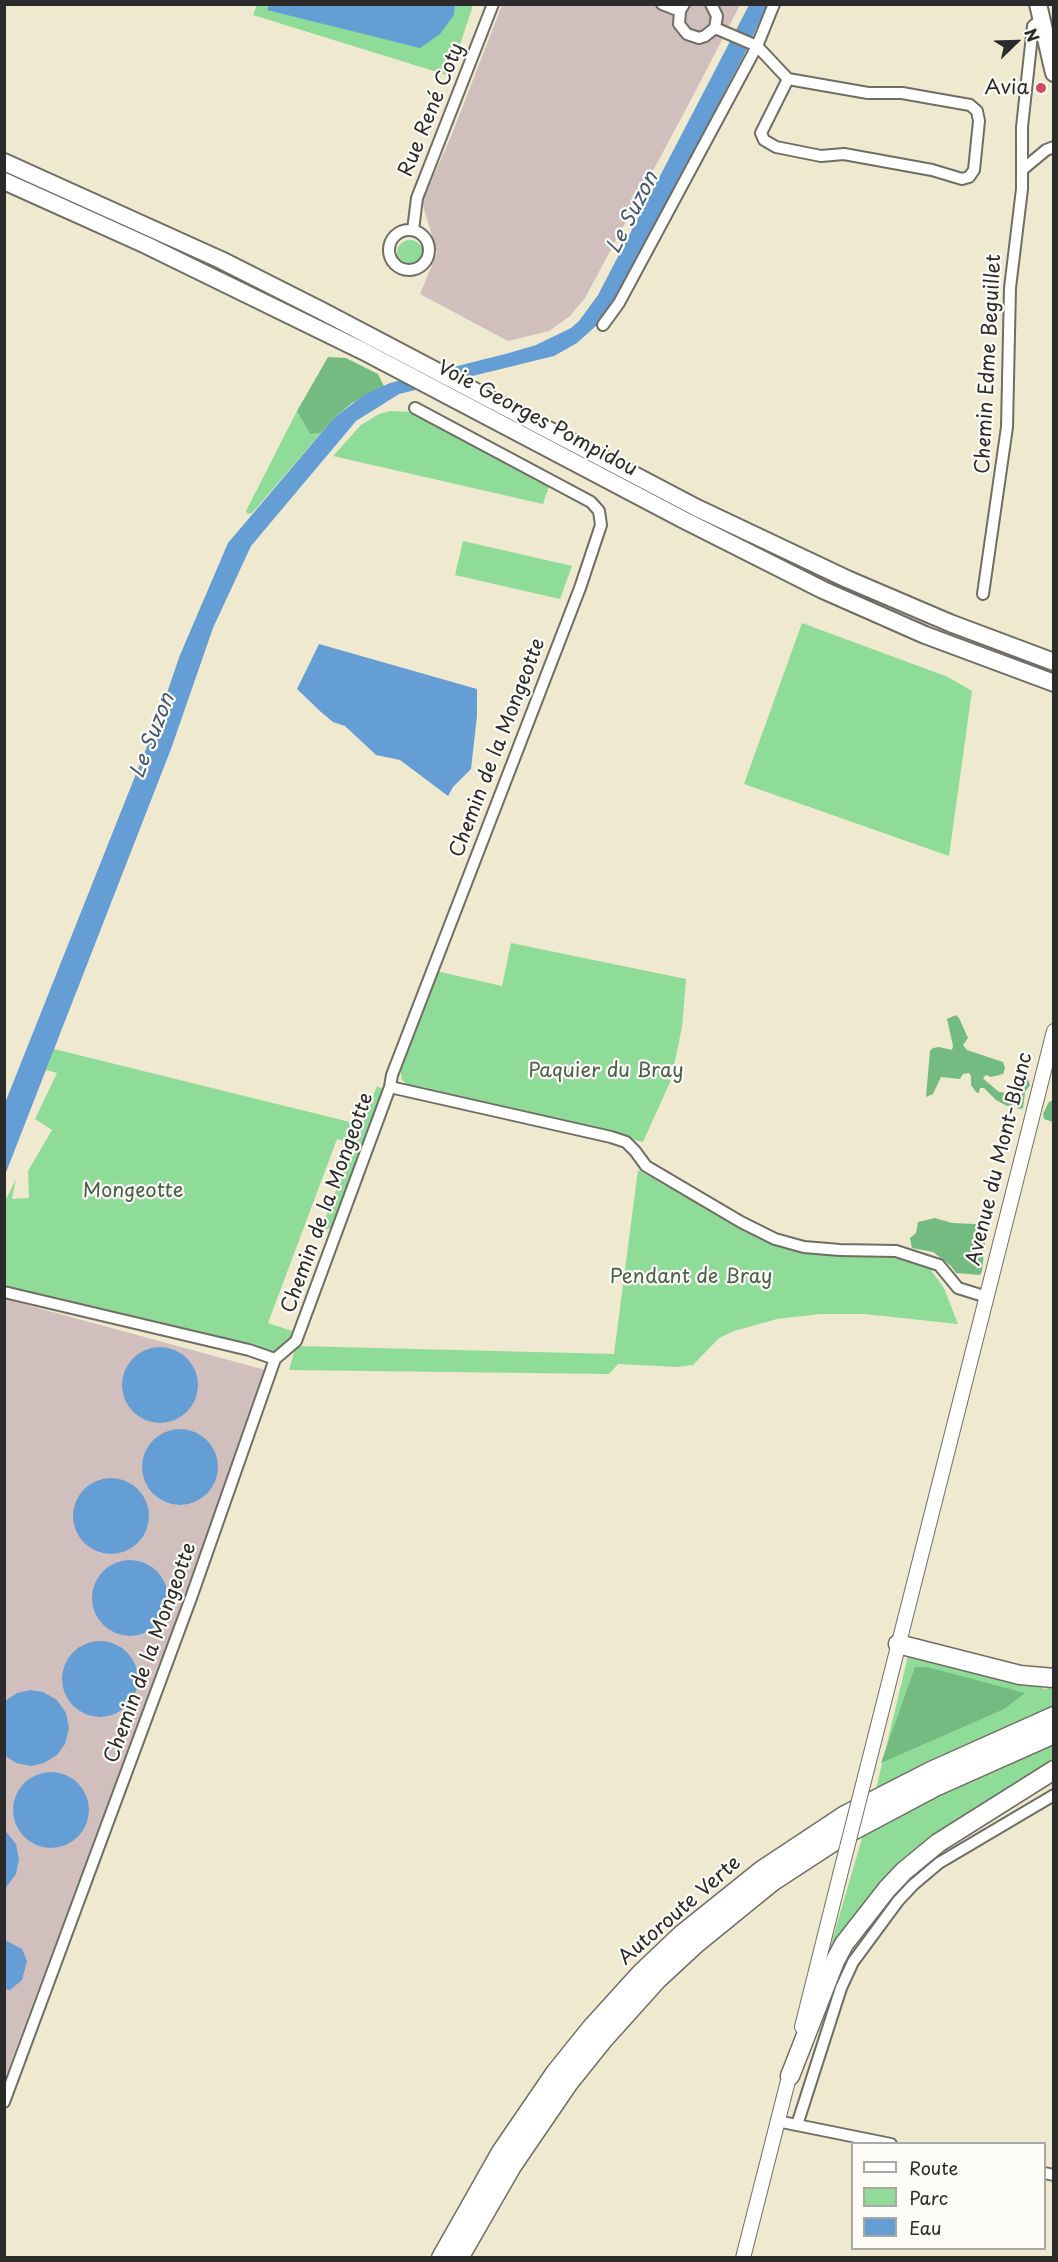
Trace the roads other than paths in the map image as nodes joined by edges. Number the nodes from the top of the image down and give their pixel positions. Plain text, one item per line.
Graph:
1 (493, 4) edge
2 (662, 4) edge
3 (711, 4) edge
4 (774, 4) edge
5 (682, 8) edge
6 (1040, 9) edge
7 (715, 28) junction
8 (757, 46) junction
9 (1053, 74) edge
10 (788, 79) junction
11 (1053, 147) edge
12 (4, 162) edge
13 (1022, 171) junction
14 (4, 182) edge
15 (413, 230) dead end
16 (603, 325) dead end
17 (415, 408) dead end
18 (983, 594) dead end
19 (1053, 662) edge
20 (1053, 683) edge
21 (1053, 1031) edge
22 (390, 1087) junction
23 (4, 1292) edge
24 (987, 1297) junction
25 (275, 1359) junction
26 (898, 1644) junction
27 (1053, 1678) edge
28 (1053, 1716) edge
29 (1053, 1734) edge
30 (1053, 1770) edge
31 (1053, 1795) edge
32 (790, 2076) junction
33 (4, 2102) edge
34 (777, 2121) junction
35 (797, 2125) junction
36 (881, 2142) edge
37 (441, 2258) edge
38 (459, 2258) edge
39 (743, 2258) edge

1 - 15 street, Rue René Coty
2 - 5 street
3 - 7 street
4 - 8 street
5 - 7 street
6 - 9 main road
6 - 13 street, Chemin Edme Beguillet
7 - 8 street
8 - 10 street
8 - 16 street
10 - 10 street
11 - 13 street
12 - 19 main road, Voie Georges Pompidou
13 - 18 street, Chemin Edme Beguillet
14 - 20 main road, Voie Georges Pompidou
17 - 22 street, Chemin de la Mongeotte
21 - 24 main road, Avenue du Mont-Blanc
22 - 24 street
22 - 25 street, Chemin de la Mongeotte
23 - 25 street
24 - 26 main road, Avenue du Mont-Blanc
25 - 33 street, Chemin de la Mongeotte
26 - 27 highway
26 - 32 main road, Avenue du Mont-Blanc, bridge
28 - 37 highway, Autoroute Verte
29 - 38 highway, Autoroute Verte
30 - 32 highway
31 - 35 street
32 - 34 main road, Avenue du Mont-Blanc
34 - 35 street
34 - 39 main road, Avenue du Mont-Blanc
35 - 36 street

